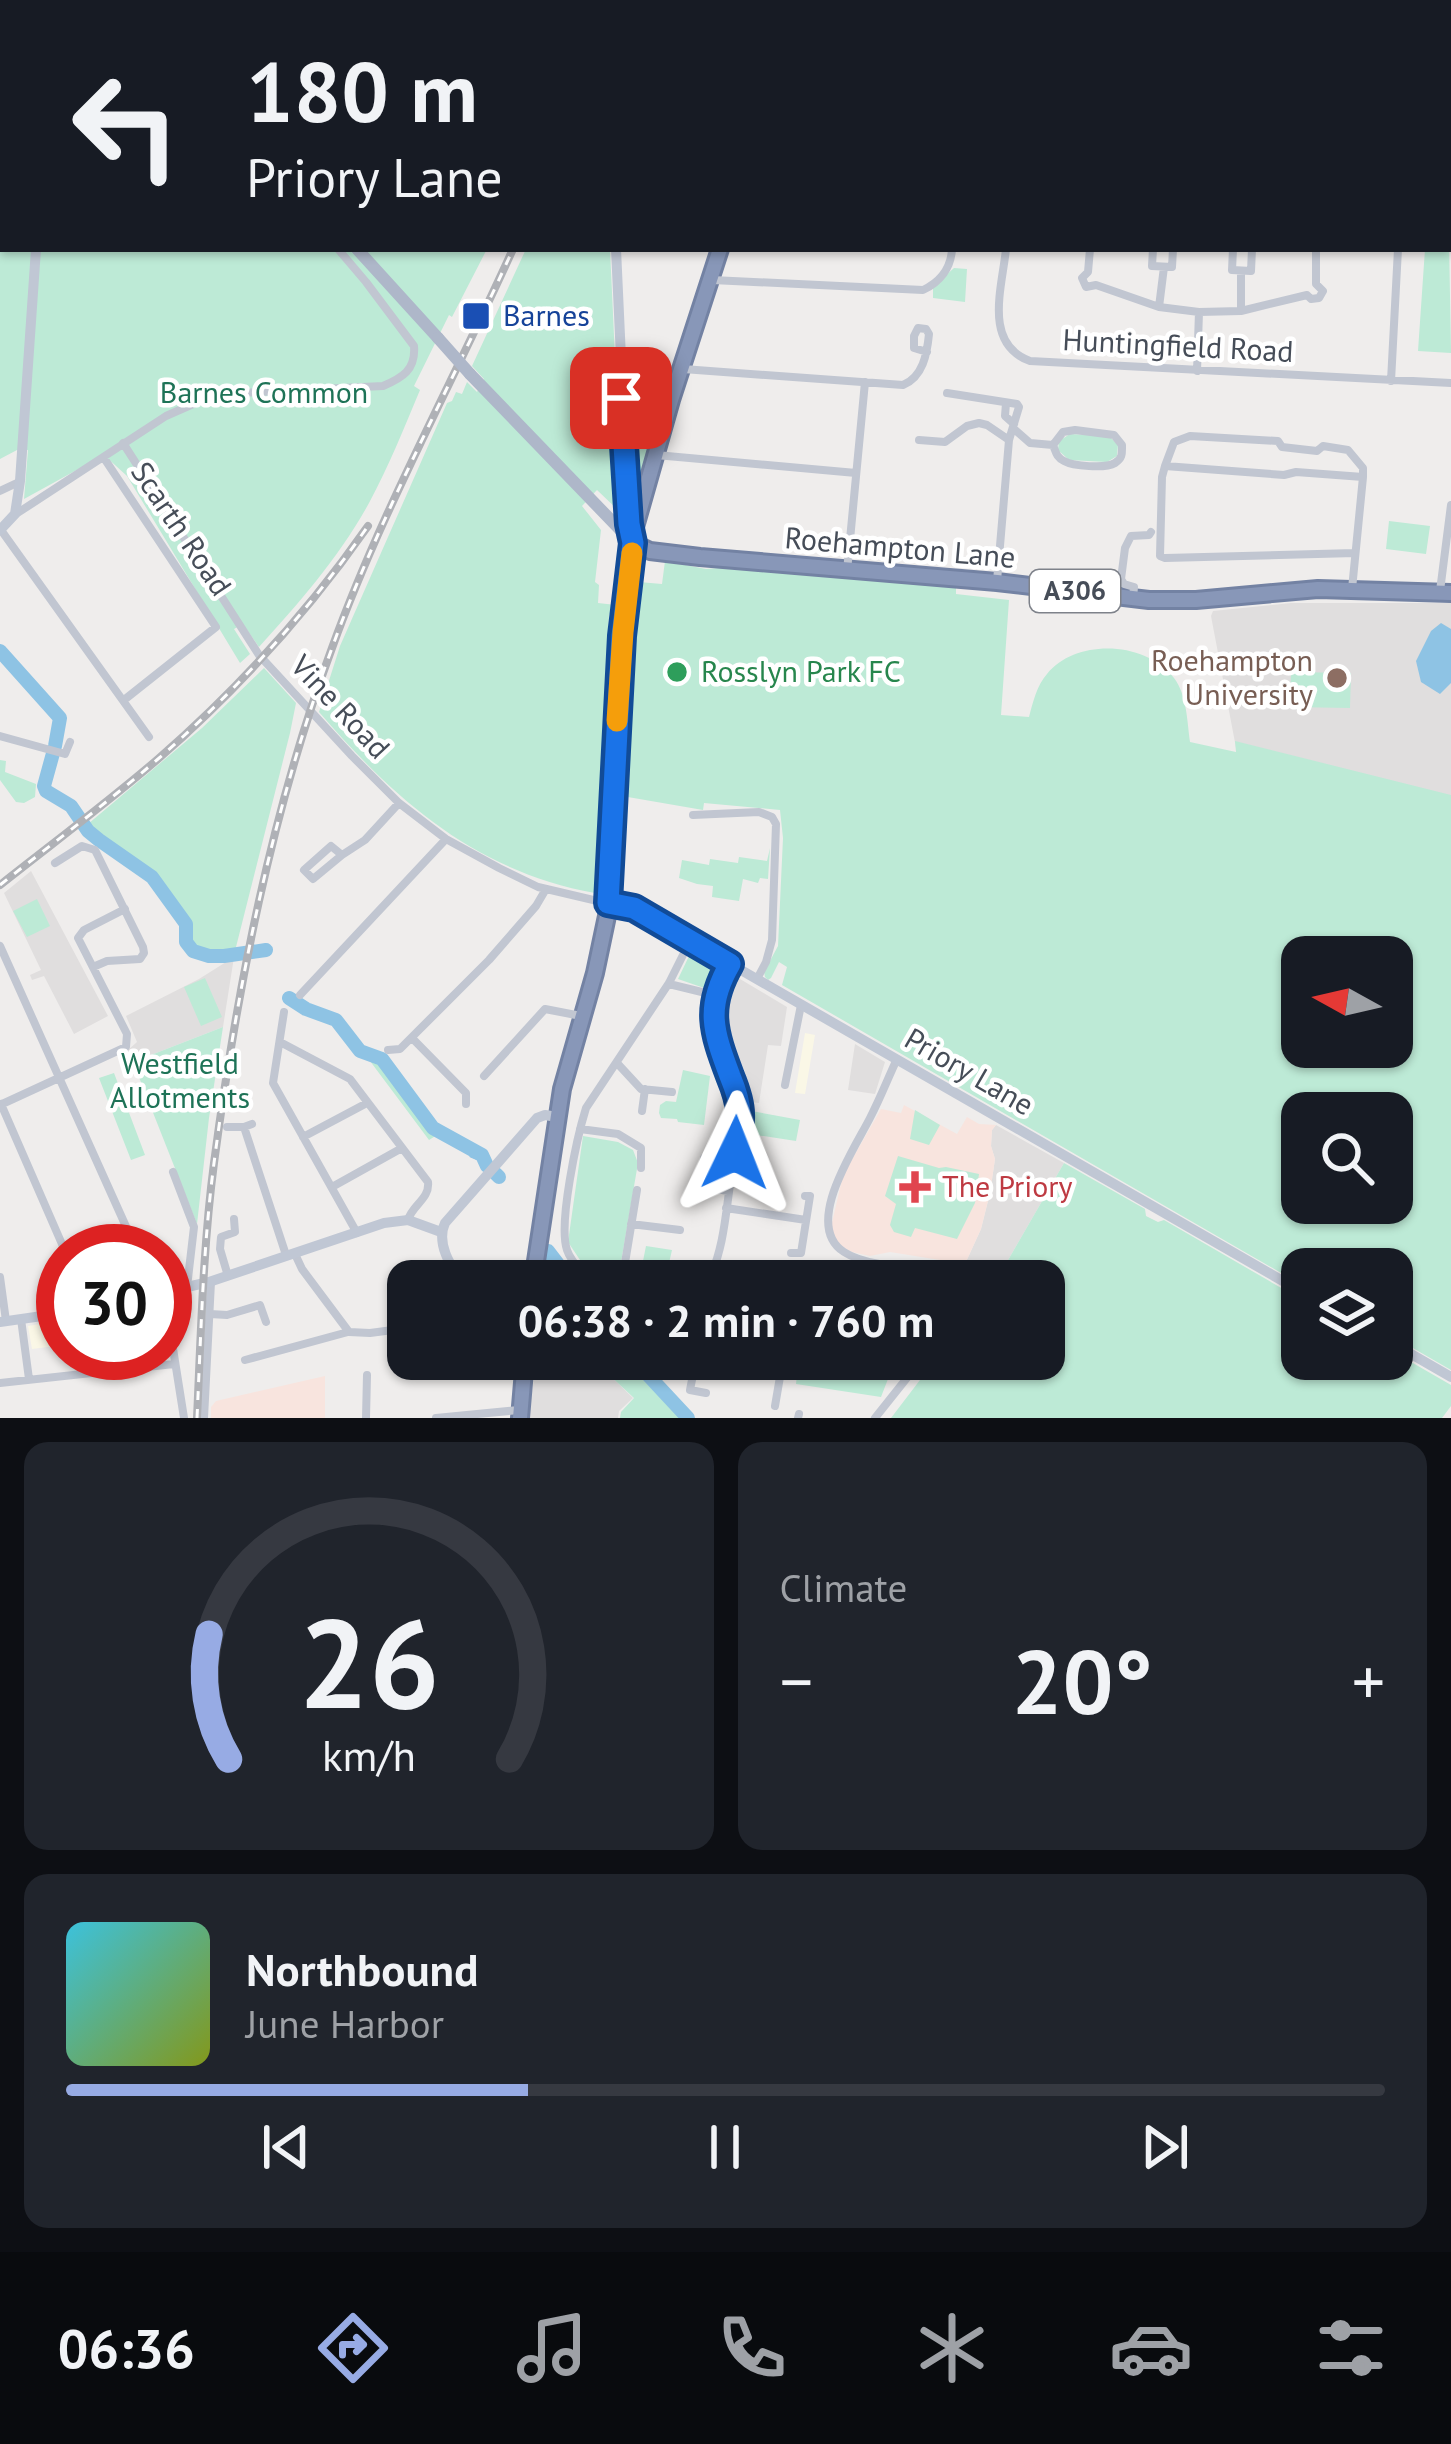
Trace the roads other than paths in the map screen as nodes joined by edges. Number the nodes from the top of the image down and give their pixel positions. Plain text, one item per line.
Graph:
1 (36, 252) edge
2 (341, 252) edge
3 (359, 252) edge
4 (616, 252) edge
5 (719, 252) edge
6 (952, 252) edge
7 (1006, 252) edge
8 (1090, 252) edge
9 (1153, 252) edge
10 (1173, 252) edge
11 (1233, 252) edge
12 (1252, 252) edge
13 (1316, 252) edge
14 (1398, 252) edge
15 (1164, 267) junction
16 (1241, 272) junction
17 (710, 280) junction
18 (1159, 307) junction
19 (1241, 311) junction
20 (1199, 313) junction
21 (927, 352) dead end
22 (622, 366) junction
23 (681, 369) junction
24 (1197, 370) junction
25 (1391, 381) junction
26 (865, 382) junction
27 (1451, 383) edge
28 (947, 393) dead end
29 (645, 407) junction
30 (666, 417) junction
31 (624, 423) junction
32 (1014, 426) junction
33 (919, 440) dead end
34 (1010, 440) junction
35 (123, 443) junction
36 (1030, 443) junction
37 (1053, 445) junction
38 (656, 454) junction
39 (1009, 457) junction
40 (104, 458) junction
41 (1165, 466) junction
42 (856, 472) junction
43 (1363, 477) junction
44 (20, 481) junction
45 (0, 491) edge
46 (1451, 505) edge
47 (15, 514) junction
48 (0, 530) edge
49 (1150, 532) dead end
50 (633, 543) junction
51 (1355, 553) junction
52 (847, 571) junction
53 (997, 582) junction
54 (1352, 590) junction
55 (1446, 593) edge
56 (1133, 599) junction
57 (124, 700) junction
58 (0, 736) edge
59 (149, 737) dead end
60 (70, 742) dead end
61 (399, 803) junction
62 (693, 815) dead end
63 (446, 839) junction
64 (342, 855) junction
65 (55, 863) dead end
66 (546, 889) junction
67 (608, 903) junction
68 (125, 909) junction
69 (690, 940) junction
70 (0, 946) edge
71 (730, 964) junction
72 (93, 967) junction
73 (752, 976) junction
74 (669, 983) junction
75 (300, 995) dead end
76 (714, 995) junction
77 (802, 1004) junction
78 (284, 1012) dead end
79 (582, 1016) junction
80 (412, 1039) junction
81 (280, 1042) junction
82 (388, 1050) dead end
83 (897, 1059) junction
84 (616, 1063) junction
85 (484, 1076) dead end
86 (59, 1077) junction
87 (785, 1085) dead end
88 (645, 1089) junction
89 (673, 1092) dead end
90 (367, 1103) junction
91 (0, 1104) edge
92 (466, 1104) dead end
93 (642, 1111) dead end
94 (557, 1117) junction
95 (227, 1127) dead end
96 (580, 1129) junction
97 (303, 1137) junction
98 (402, 1148) junction
99 (704, 1158) dead end
100 (641, 1168) dead end
101 (173, 1172) dead end
102 (332, 1186) junction
103 (637, 1190) dead end
104 (728, 1191) junction
105 (805, 1196) dead end
106 (726, 1208) junction
107 (234, 1220) dead end
108 (409, 1220) junction
109 (806, 1220) junction
110 (53, 1224) edge
111 (125, 1224) edge
112 (631, 1224) junction
113 (680, 1230) dead end
114 (441, 1232) junction
115 (357, 1233) junction
116 (192, 1244) edge
117 (791, 1253) dead end
118 (291, 1256) junction
119 (449, 1260) edge
120 (536, 1260) edge
121 (572, 1260) edge
122 (625, 1260) edge
123 (717, 1260) edge
124 (874, 1260) edge
125 (228, 1276) junction
126 (0, 1277) edge
127 (1281, 1280) edge
128 (211, 1282) junction
129 (192, 1286) edge
130 (210, 1315) junction
131 (36, 1317) edge
132 (21, 1319) junction
133 (3, 1322) edge
134 (266, 1322) dead end
135 (387, 1329) edge
136 (349, 1332) junction
137 (1413, 1355) edge
138 (245, 1360) dead end
139 (367, 1375) dead end
140 (1451, 1377) edge
141 (36, 1378) edge
142 (29, 1379) junction
143 (177, 1380) edge
144 (523, 1380) edge
145 (692, 1380) edge
146 (779, 1380) edge
147 (906, 1380) edge
148 (0, 1383) edge
149 (706, 1393) dead end
150 (775, 1406) dead end
151 (520, 1414) edge
152 (184, 1418) edge
153 (204, 1418) edge
154 (367, 1418) edge
155 (436, 1418) edge
156 (875, 1418) edge

1 - 44 street
2 - 35 street
3 - 50 main road, bridge
4 - 22 street
5 - 17 highway
6 - 17 street
7 - 24 street, Huntingfield Road
8 - 18 street
9 - 15 street
10 - 15 street
11 - 16 street
12 - 16 street
13 - 19 street
14 - 25 street
15 - 18 street
16 - 19 street
17 - 23 highway
18 - 20 street
19 - 20 street
20 - 24 street
21 - 26 street
22 - 29 street
22 - 31 street
23 - 26 street
23 - 30 highway
24 - 25 street, Huntingfield Road
25 - 27 street, Huntingfield Road
26 - 42 street
28 - 32 street
29 - 30 highway
29 - 31 highway
30 - 38 highway
31 - 50 highway
32 - 34 street
32 - 36 street
33 - 34 street
34 - 39 street
35 - 40 street
35 - 61 street, Vine Road
36 - 37 street
36 - 39 street
37 - 37 street
38 - 42 street
38 - 50 highway
39 - 53 street
40 - 47 street
40 - 57 street, Scarth Road
41 - 43 street
41 - 43 street
41 - 51 street
42 - 52 street
43 - 51 street
44 - 45 street
44 - 47 street
46 - 55 street
47 - 48 street
48 - 57 street
49 - 56 street
50 - 52 highway, Roehampton Lane / A306
50 - 67 highway
51 - 54 street
52 - 53 highway, Roehampton Lane / A306
53 - 56 highway, Roehampton Lane / A306
54 - 55 highway, Roehampton Lane / A306
54 - 56 highway, Roehampton Lane / A306
57 - 59 street
58 - 60 street
61 - 63 street, Vine Road
61 - 64 street
62 - 73 street
63 - 66 street, Vine Road
63 - 75 street
64 - 64 street
65 - 68 street
66 - 67 street, Vine Road
66 - 80 street
67 - 69 street, Priory Lane
67 - 79 highway
68 - 72 street
68 - 72 street
69 - 71 street, Priory Lane
69 - 74 street
70 - 86 street
71 - 73 street, Priory Lane
71 - 76 street
72 - 86 street
73 - 77 street, Priory Lane
74 - 76 street
74 - 84 street
76 - 104 street
77 - 83 street, Priory Lane
77 - 87 street
78 - 81 street
79 - 85 street
79 - 94 highway
80 - 82 street
80 - 92 street
81 - 90 street
81 - 97 street
83 - 124 street
83 - 127 street, Priory Lane
84 - 88 street
84 - 96 street
86 - 91 street
86 - 111 street
88 - 89 street
88 - 93 street
90 - 97 street
90 - 98 street
91 - 110 street
94 - 114 street
94 - 120 highway
95 - 118 street
96 - 100 street
96 - 121 street
97 - 102 street
98 - 102 street
98 - 108 street
99 - 104 street
101 - 116 street
102 - 115 street
103 - 112 street
104 - 106 street
105 - 109 street
106 - 109 street
106 - 123 street
107 - 125 street
108 - 114 street
108 - 115 street
109 - 117 street
112 - 113 street
112 - 122 street
114 - 119 street
115 - 118 street
118 - 125 street
118 - 136 street
125 - 128 street
126 - 133 street
128 - 129 street
128 - 130 street
130 - 134 street
130 - 153 street
131 - 132 street
132 - 133 street
132 - 142 street
135 - 136 street
136 - 138 street
137 - 140 street
139 - 154 street
141 - 142 street
142 - 148 street
143 - 152 street
144 - 151 highway
145 - 149 street
146 - 150 street
147 - 156 street
151 - 155 street

